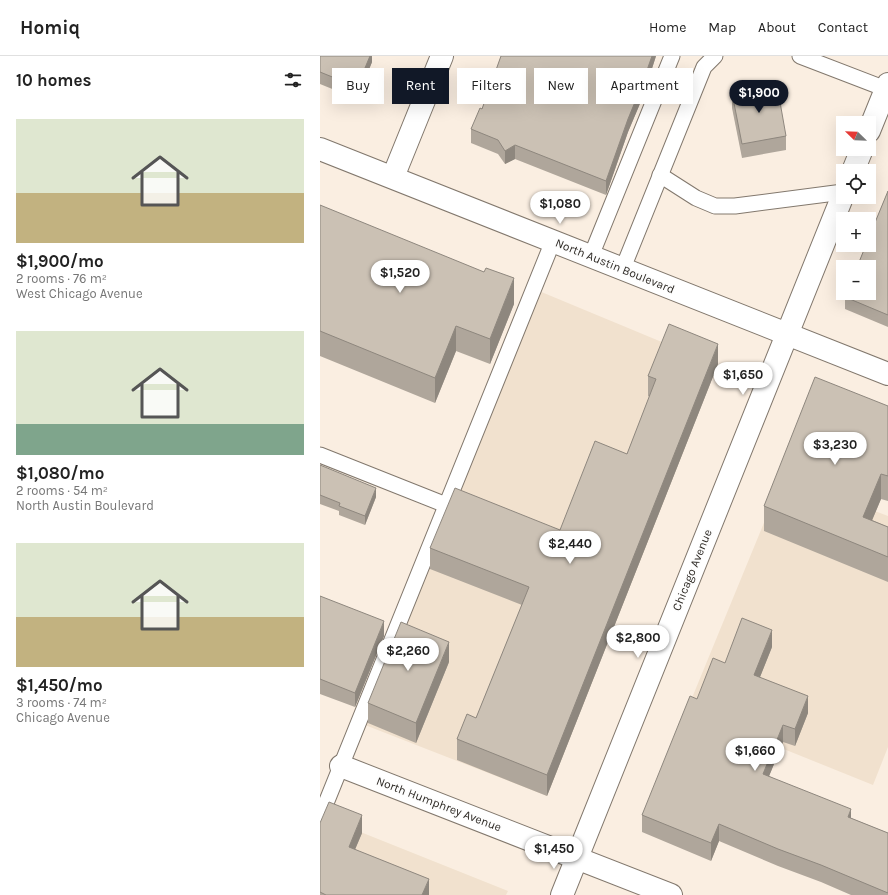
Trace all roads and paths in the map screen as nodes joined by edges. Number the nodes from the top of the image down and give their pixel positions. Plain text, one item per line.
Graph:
1 (442, 56) edge
2 (672, 56) edge
3 (714, 56) edge
4 (800, 56) edge
5 (887, 86) edge
6 (875, 116) edge
7 (320, 149) edge
8 (660, 175) junction
9 (393, 177) junction
10 (836, 195) edge
11 (839, 204) edge
12 (553, 241) junction
13 (591, 256) junction
14 (623, 268) junction
15 (787, 333) junction
16 (888, 374) edge
17 (320, 455) edge
18 (446, 504) junction
19 (341, 766) junction
20 (320, 818) edge
21 (577, 858) junction
22 (562, 895) edge
23 (671, 895) edge

1 - 9 street
2 - 13 lane
3 - 8 lane
4 - 5 lane
5 - 6 street
7 - 9 street, North Austin Boulevard
8 - 10 lane
8 - 14 lane
9 - 12 street, North Austin Boulevard
11 - 15 street, Chicago Avenue
12 - 13 street, North Austin Boulevard
12 - 18 lane
13 - 14 street, North Austin Boulevard
14 - 15 street, North Austin Boulevard
15 - 16 street, North Austin Boulevard
15 - 21 street, Chicago Avenue
17 - 18 lane
18 - 19 lane
19 - 20 lane
19 - 21 street, North Humphrey Avenue
21 - 22 street, Chicago Avenue
21 - 23 street, North Humphrey Avenue

